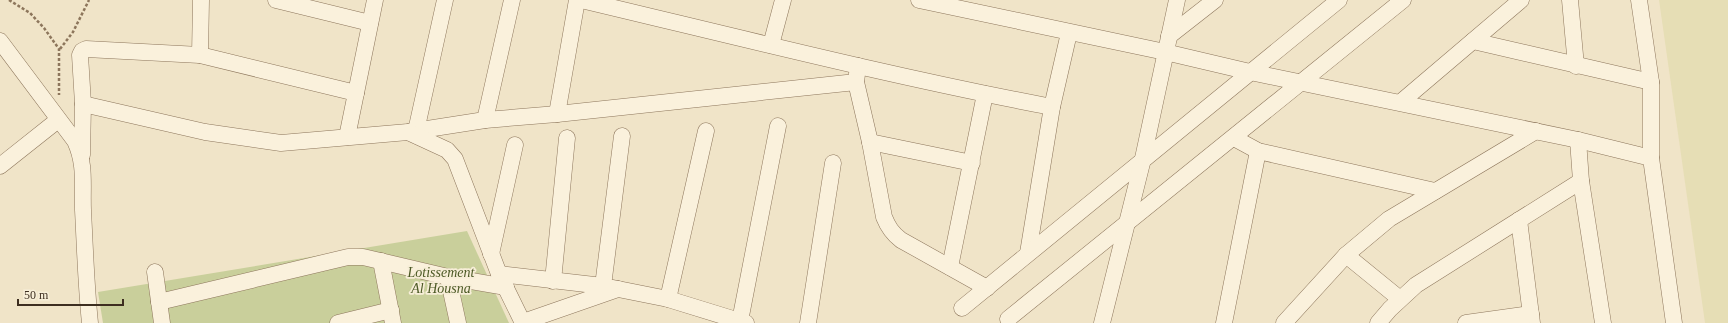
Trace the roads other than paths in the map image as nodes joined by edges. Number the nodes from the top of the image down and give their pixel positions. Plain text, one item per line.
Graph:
1 (201, 0) edge
2 (276, 0) edge
3 (375, 0) edge
4 (445, 0) edge
5 (512, 0) edge
6 (577, 0) edge
7 (580, 0) edge
8 (783, 0) edge
9 (919, 0) edge
10 (1175, 0) edge
11 (1214, 0) edge
12 (1339, 0) edge
13 (1403, 0) edge
14 (1570, 0) edge
15 (1639, 0) edge
16 (1516, 1) edge
17 (370, 23) junction
18 (1069, 33) junction
19 (1170, 36) junction
20 (1473, 41) junction
21 (771, 45) junction
22 (3, 51) edge
23 (1165, 52) junction
24 (200, 55) junction
25 (858, 66) junction
26 (1576, 66) junction
27 (1250, 72) junction
28 (856, 82) junction
29 (1301, 82) junction
30 (1651, 82) junction
31 (356, 93) junction
32 (985, 94) junction
33 (1401, 102) junction
34 (83, 104) junction
35 (1052, 107) junction
36 (557, 114) junction
37 (58, 120) junction
38 (485, 120) junction
39 (778, 126) dead end
40 (412, 131) junction
41 (706, 131) dead end
42 (1536, 131) junction
43 (622, 136) dead end
44 (347, 137) junction
45 (567, 138) dead end
46 (1234, 138) junction
47 (1578, 140) junction
48 (870, 142) junction
49 (515, 145) dead end
50 (1258, 151) junction
51 (82, 155) junction
52 (1651, 158) junction
53 (833, 163) dead end
54 (1142, 163) junction
55 (972, 164) junction
56 (0, 166) edge
57 (1581, 181) junction
58 (1435, 191) junction
59 (1519, 220) junction
60 (1127, 222) junction
61 (1028, 253) junction
62 (491, 254) junction
63 (1346, 255) junction
64 (381, 261) junction
65 (950, 267) junction
66 (155, 272) dead end
67 (448, 277) junction
68 (502, 280) junction
69 (553, 281) junction
70 (603, 286) junction
71 (987, 288) junction
72 (619, 289) junction
73 (668, 299) junction
74 (1400, 299) junction
75 (159, 302) junction
76 (962, 308) dead end
77 (392, 317) edge
78 (1532, 318) edge
79 (1008, 319) dead end
80 (743, 322) edge
81 (90, 323) edge
82 (162, 323) edge
83 (338, 323) edge
84 (458, 323) edge
85 (523, 323) edge
86 (808, 323) edge
87 (1102, 323) edge
88 (1224, 323) edge
89 (1284, 323) edge
90 (1378, 323) edge
91 (1466, 323) edge
92 (1603, 323) edge
93 (1674, 323) edge

1 - 24 street
2 - 17 street
3 - 17 street
4 - 40 street
5 - 38 street
6 - 36 street
7 - 21 street
8 - 21 street
9 - 18 street
10 - 19 street
11 - 19 street
12 - 27 street
13 - 29 street
14 - 26 street
15 - 30 street
16 - 20 street
17 - 31 street
18 - 23 street
18 - 35 street
19 - 23 street
20 - 26 street
20 - 33 street
21 - 25 street
22 - 37 street
23 - 27 street
23 - 54 street
24 - 31 street
24 - 34 street
25 - 28 street
25 - 32 street
26 - 30 street
27 - 29 street
27 - 54 street
28 - 36 street
28 - 48 street
29 - 33 street
29 - 46 street
30 - 52 street
31 - 44 street
32 - 35 street
32 - 55 street
33 - 42 street
34 - 44 street
34 - 51 street
35 - 61 street
36 - 38 street
37 - 51 street
37 - 56 street
38 - 40 street
39 - 80 street
40 - 44 street
40 - 62 street
41 - 73 street
42 - 47 street
42 - 58 street
43 - 70 street
45 - 69 street
46 - 50 street
46 - 60 street
47 - 52 street
47 - 57 street
48 - 55 street
48 - 65 street
49 - 62 street
50 - 58 street
50 - 88 street
51 - 81 street
52 - 93 street
53 - 86 street
54 - 60 street
54 - 61 street
55 - 65 street
57 - 59 street
57 - 92 street
58 - 63 street
59 - 74 street
59 - 78 street
60 - 79 street
60 - 87 street
61 - 71 street
62 - 68 street
63 - 74 street
63 - 89 street
64 - 67 street
64 - 75 street
64 - 77 street
65 - 71 street
66 - 75 street
67 - 68 street
67 - 84 street
68 - 69 street
68 - 85 street
69 - 70 street
70 - 72 street
71 - 76 street
72 - 73 street
72 - 85 street
73 - 80 street
74 - 90 street
75 - 82 street
77 - 83 street
78 - 91 street

